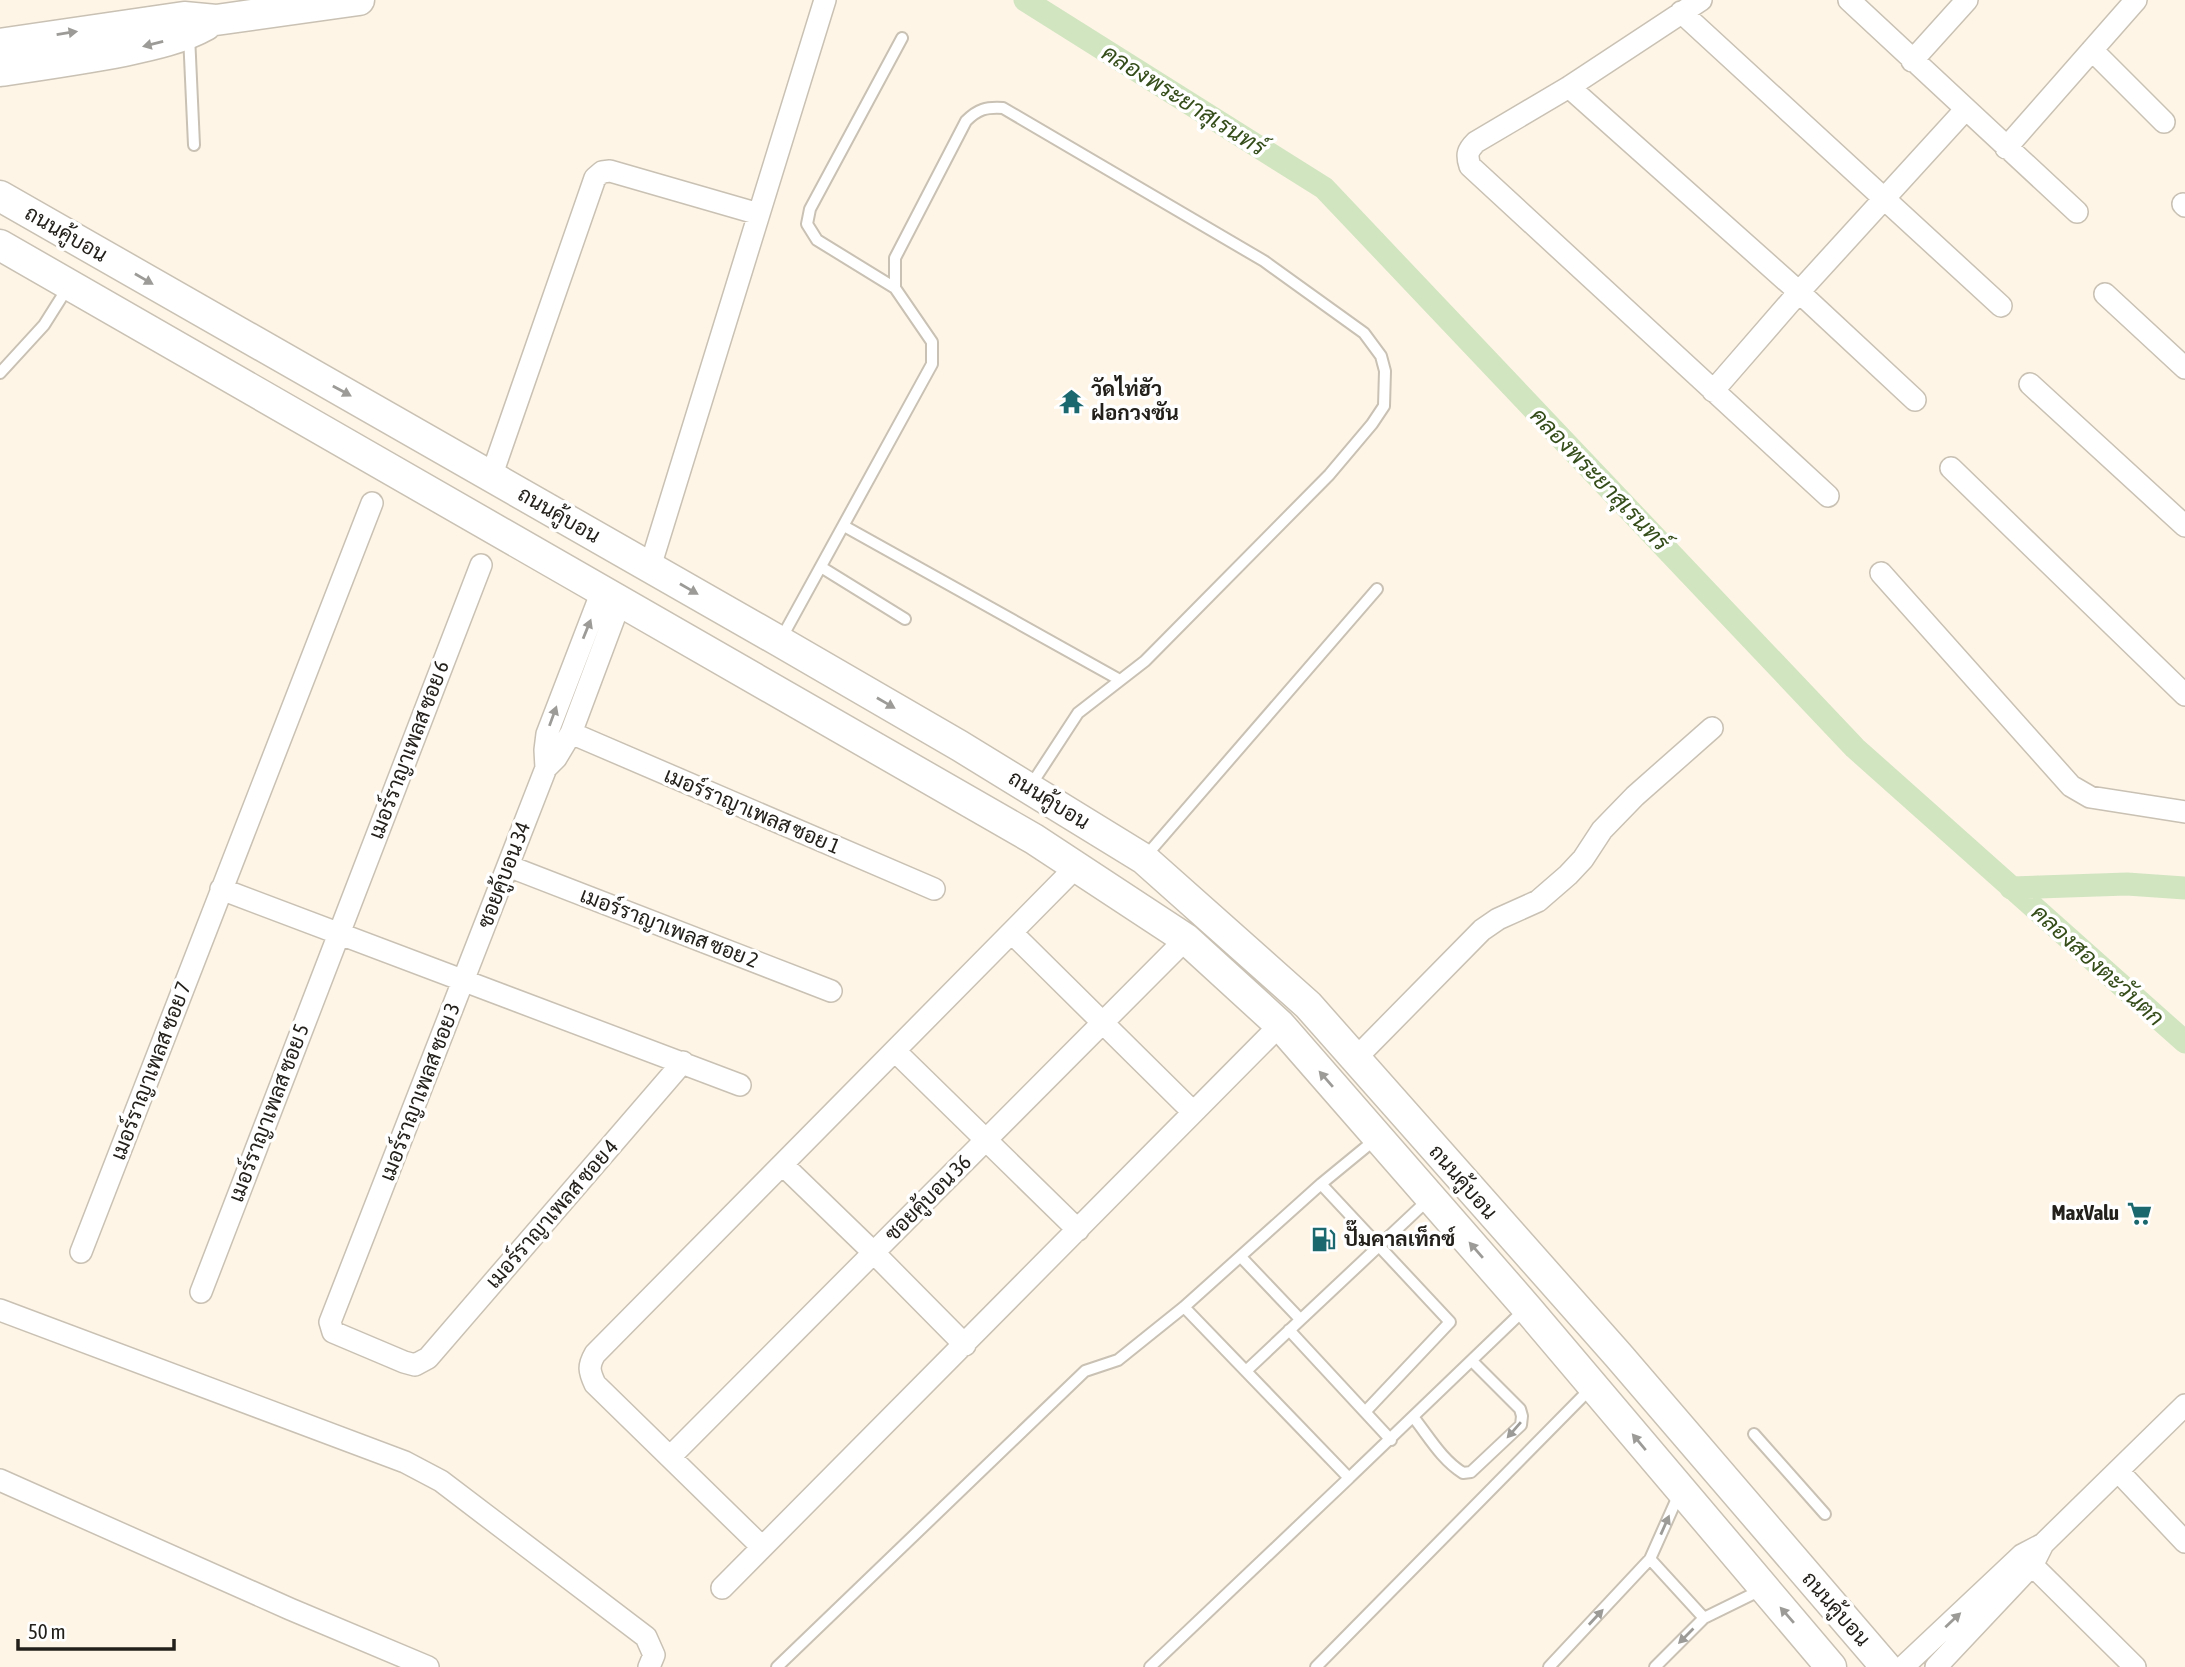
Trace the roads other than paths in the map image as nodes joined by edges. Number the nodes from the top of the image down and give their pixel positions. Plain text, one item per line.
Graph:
1 (359, 0) edge
2 (825, 0) edge
3 (1701, 0) edge
4 (1849, 0) edge
5 (1967, 0) edge
6 (2136, 0) edge
7 (1681, 12) junction
8 (216, 20) junction
9 (189, 35) junction
10 (902, 38) dead end
11 (0, 44) edge
12 (2092, 50) junction
13 (1912, 61) junction
14 (0, 71) edge
15 (1569, 87) junction
16 (1965, 110) junction
17 (2164, 122) dead end
18 (194, 145) dead end
19 (2006, 148) junction
20 (0, 196) edge
21 (1885, 198) junction
22 (2077, 212) dead end
23 (759, 214) junction
24 (0, 245) edge
25 (70, 284) junction
26 (895, 288) junction
27 (1799, 292) junction
28 (2105, 294) dead end
29 (2001, 306) dead end
30 (2185, 368) edge
31 (0, 373) edge
32 (2030, 384) dead end
33 (1713, 391) junction
34 (1915, 400) dead end
35 (1951, 468) dead end
36 (491, 477) junction
37 (1828, 496) dead end
38 (372, 503) dead end
39 (844, 526) junction
40 (2185, 526) edge
41 (481, 565) dead end
42 (650, 567) junction
43 (821, 567) junction
44 (1881, 573) dead end
45 (1377, 589) dead end
46 (611, 596) junction
47 (905, 619) dead end
48 (779, 641) junction
49 (1120, 680) junction
50 (2185, 695) edge
51 (1712, 728) dead end
52 (571, 733) junction
53 (546, 768) junction
54 (1029, 787) junction
55 (2185, 812) edge
56 (1144, 859) junction
57 (508, 866) junction
58 (1077, 866) junction
59 (221, 889) junction
60 (934, 890) dead end
61 (1012, 933) junction
62 (337, 934) junction
63 (1186, 939) junction
64 (463, 981) junction
65 (831, 990) dead end
66 (1102, 1023) junction
67 (1280, 1026) junction
68 (895, 1051) junction
69 (1355, 1059) junction
70 (683, 1062) junction
71 (740, 1085) dead end
72 (1193, 1112) junction
73 (1377, 1138) junction
74 (986, 1141) junction
75 (783, 1165) junction
76 (1321, 1184) junction
77 (1430, 1198) junction
78 (1077, 1230) junction
79 (1379, 1245) junction
80 (1524, 1251) junction
81 (81, 1252) dead end
82 (874, 1253) junction
83 (1241, 1257) junction
84 (1497, 1275) junction
85 (201, 1292) dead end
86 (1184, 1307) junction
87 (1527, 1308) junction
88 (0, 1310) edge
89 (1300, 1319) junction
90 (1289, 1330) junction
91 (965, 1345) junction
92 (1472, 1361) junction
93 (421, 1363) joint
94 (1246, 1371) junction
95 (1592, 1387) junction
96 (2185, 1405) edge
97 (1365, 1412) junction
98 (1414, 1418) junction
99 (1754, 1434) dead end
100 (1391, 1440) junction
101 (670, 1457) junction
102 (2118, 1471) junction
103 (1349, 1478) junction
104 (0, 1480) edge
105 (1681, 1491) junction
106 (1825, 1514) dead end
107 (2185, 1542) edge
108 (762, 1547) junction
109 (1650, 1559) junction
110 (2027, 1560) junction
111 (722, 1588) dead end
112 (1764, 1588) junction
113 (1704, 1618) junction
114 (1928, 1644) junction
115 (1822, 1664) edge
116 (1943, 1664) edge
117 (428, 1667) edge
118 (649, 1667) edge
119 (777, 1667) edge
120 (1150, 1667) edge
121 (1316, 1667) edge
122 (1549, 1667) edge
123 (1655, 1667) edge
124 (1886, 1667) edge
125 (1903, 1667) edge
126 (2135, 1667) edge

1 - 8 main road
2 - 23 street
3 - 7 street
4 - 13 street
5 - 13 street
6 - 12 street
7 - 15 street
7 - 21 street
8 - 9 main road
11 -> 8 main road
9 -> 14 main road
9 - 18 lane
10 - 26 lane
12 - 17 street
12 - 19 street
13 - 16 street
15 - 27 street
15 - 33 street
16 - 19 street
16 - 21 street
19 - 22 street
20 -> 36 main road, ถนนคู้บอน
21 - 27 street
21 - 29 street
23 - 36 street
23 - 42 street
24 - 25 main road, ถนนคู้บอน
25 - 31 lane
25 - 46 main road, ถนนคู้บอน
26 - 39 lane
26 - 49 lane
27 - 33 street
27 - 34 street
28 - 30 street
32 - 40 street
33 - 37 street
35 - 50 street
36 - 42 main road, ถนนคู้บอน
38 - 59 street, เมอร์ราญาเพลส ซอย 7
39 - 43 lane
39 - 49 lane
41 - 62 street, เมอร์ราญาเพลส ซอย 6
42 -> 48 main road, ถนนคู้บอน
43 - 47 lane
43 - 48 lane
44 - 55 street
45 - 56 lane
46 - 52 street, ซอยคู้บอน 34
53 -> 46 street, ซอยคู้บอน 34
46 - 58 main road, ถนนคู้บอน
48 -> 54 main road, ถนนคู้บอน
49 - 54 lane
51 - 69 street
52 - 53 street, ซอยคู้บอน 34
52 - 60 street, เมอร์ราญาเพลส ซอย 1
53 - 57 street, ซอยคู้บอน 34
54 - 56 main road, ถนนคู้บอน
56 - 69 main road, ถนนคู้บอน
57 - 64 street, ซอยคู้บอน 34
57 - 65 street, เมอร์ราญาเพลส ซอย 2
58 - 61 street
58 - 63 main road, ถนนคู้บอน
59 - 62 street
59 - 81 street, เมอร์ราญาเพลส ซอย 7
61 - 66 street
61 - 68 street
62 - 64 street
62 - 85 street, เมอร์ราญาเพลส ซอย 5
63 - 66 street, ซอยคู้บอน 36
63 - 67 main road, ถนนคู้บอน
64 - 70 street, เมอร์ราญาเพลส ซอย 3
64 - 93 street, เมอร์ราญาเพลส ซอย 3
66 - 72 street
66 - 74 street, ซอยคู้บอน 36
67 - 72 street
73 -> 67 main road, ถนนคู้บอน
68 - 74 street
68 - 75 street
69 - 80 main road, ถนนคู้บอน
70 - 71 street, เมอร์ราญาเพลส ซอย 3
70 - 93 street, เมอร์ราญาเพลส ซอย 4
72 - 78 street
73 - 76 lane
73 - 77 main road, ถนนคู้บอน
74 - 78 street
74 - 82 street, ซอยคู้บอน 36
75 - 82 street
75 - 101 street
76 - 79 lane
76 - 83 lane
77 - 79 lane
84 -> 77 main road, ถนนคู้บอน
78 - 91 street
79 - 89 lane
79 - 97 lane
80 - 84 main road
80 - 124 main road, ถนนคู้บอน
82 - 91 street
82 - 101 street, ซอยคู้บอน 36
83 - 86 lane
83 - 89 lane
84 - 87 main road, ถนนคู้บอน
86 - 94 lane
86 - 119 lane
87 - 92 lane
87 - 95 main road, ถนนคู้บอน
88 - 118 street
89 - 90 lane
90 - 94 lane
90 - 97 lane
91 - 108 street
92 - 98 lane
92 -> 98 lane
94 - 103 lane
105 -> 95 main road, ถนนคู้บอน
95 - 121 lane
96 - 102 street
97 - 100 lane
98 - 100 lane
99 - 106 lane
100 - 103 lane
101 - 108 street
102 - 107 street
102 - 110 street
103 - 120 lane
104 - 117 street
109 -> 105 lane
105 - 112 main road, ถนนคู้บอน
108 - 111 street
109 - 113 lane
122 -> 109 lane
114 -> 110 street
110 - 116 street
110 - 126 street
112 - 113 lane
115 -> 112 main road, ถนนคู้บอน
113 -> 123 lane
114 - 116 lane
114 - 125 street

